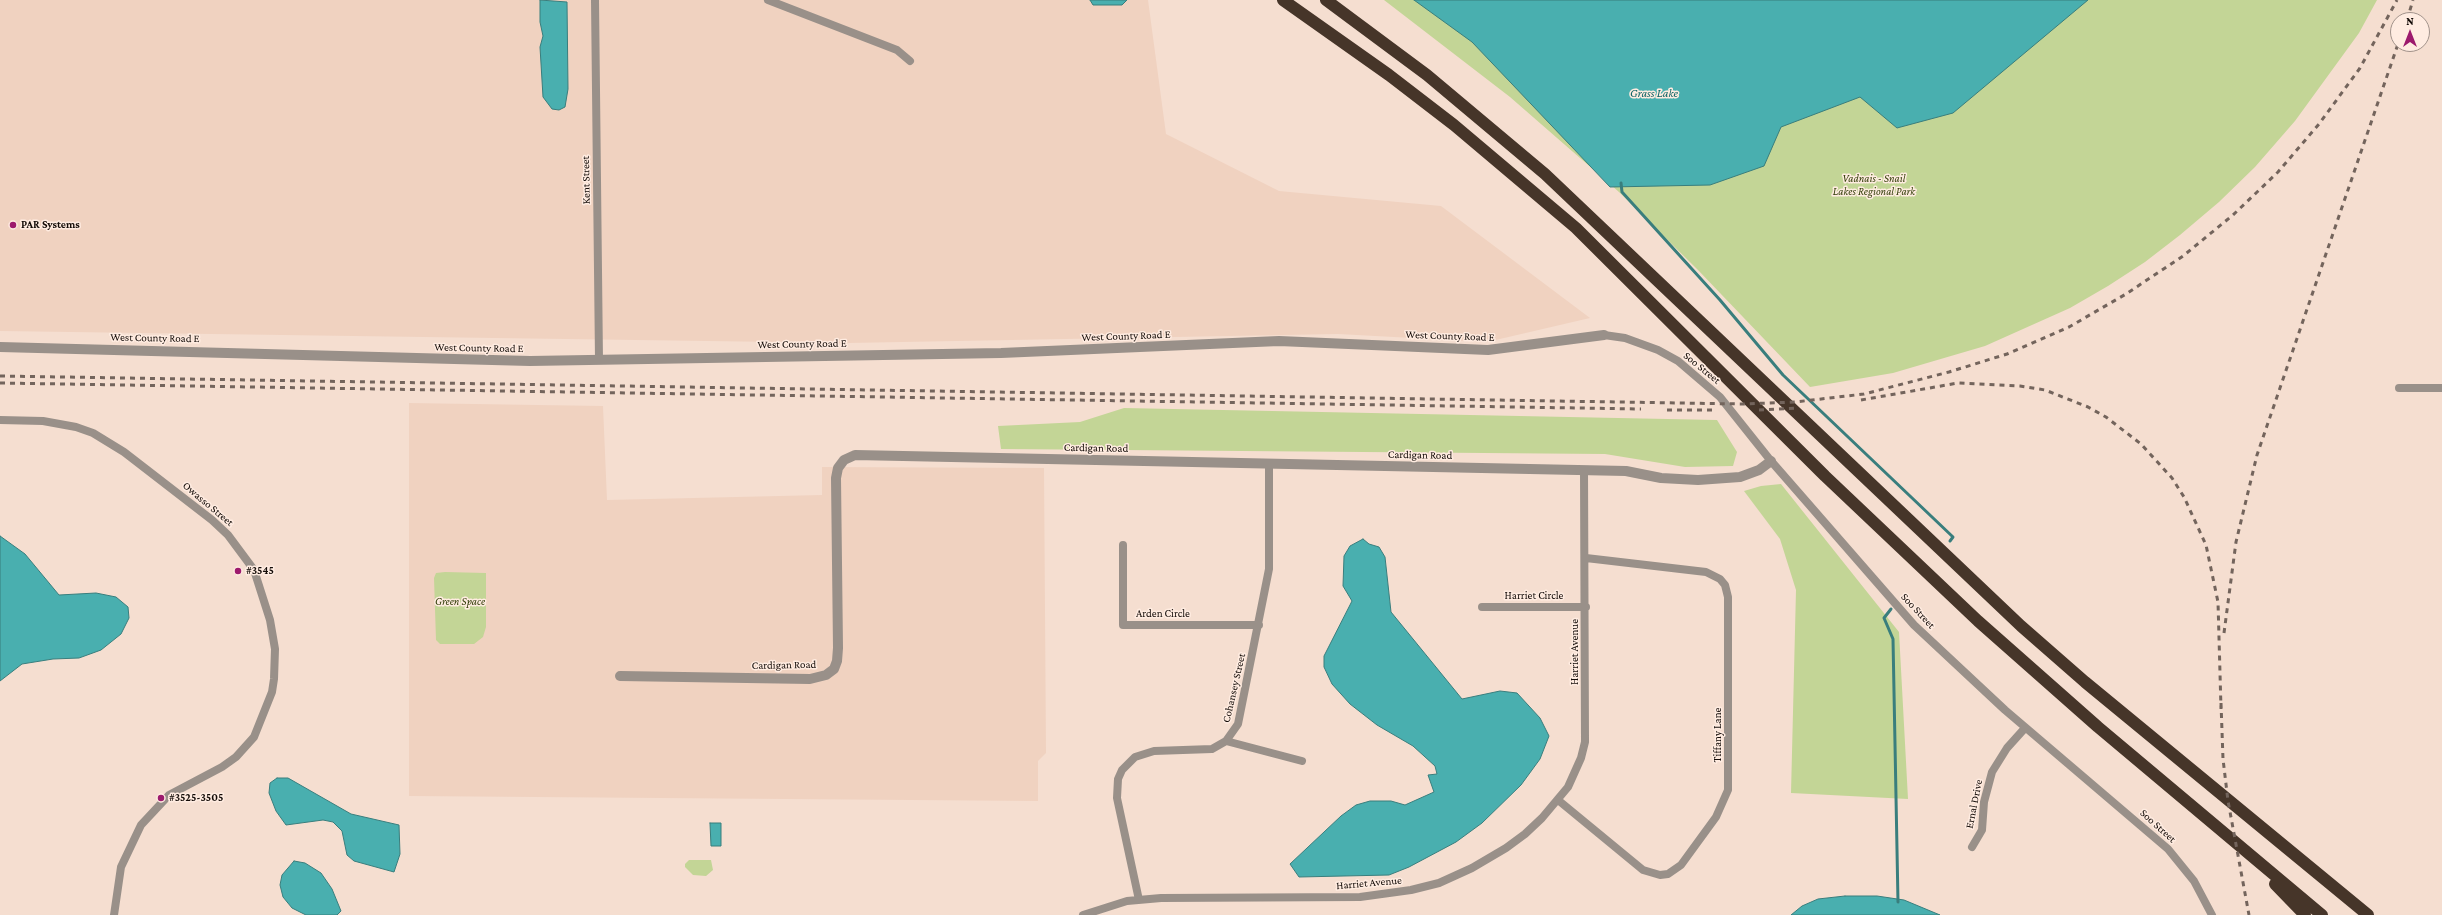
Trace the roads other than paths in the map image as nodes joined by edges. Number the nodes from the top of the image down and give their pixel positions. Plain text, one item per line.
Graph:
1 (595, 0) edge
2 (768, 0) edge
3 (1283, 0) edge
4 (1326, 0) edge
5 (910, 62) dead end
6 (1604, 336) joint
7 (0, 347) edge
8 (599, 360) junction
9 (2399, 388) dead end
10 (2442, 388) edge
11 (0, 420) edge
12 (1771, 461) junction
13 (1269, 464) junction
14 (1584, 470) junction
15 (1123, 545) dead end
16 (1586, 558) junction
17 (1586, 606) junction
18 (1482, 607) dead end
19 (1259, 625) junction
20 (620, 676) dead end
21 (2025, 728) junction
22 (1226, 741) junction
23 (1302, 761) dead end
24 (1558, 800) junction
25 (1972, 847) dead end
26 (2260, 864) junction
27 (1139, 900) junction
28 (114, 915) edge
29 (1083, 915) edge
30 (2212, 915) edge
31 (2305, 915) edge
32 (2322, 915) edge
33 (2368, 915) edge

1 - 8 street, Kent Street
2 - 5 street
3 - 26 highway
4 - 33 highway
6 - 8 street, West County Road E
6 - 12 street, Soo Street
7 - 8 street, West County Road E
9 - 10 street
11 - 28 street, Owasso Street
12 - 14 street, Cardigan Road
12 - 21 street, Soo Street
13 - 14 street, Cardigan Road
13 - 19 street, Cohansey Street
13 - 20 street, Cardigan Road
14 - 16 street, Harriet Avenue
15 - 19 street, Arden Circle
16 - 17 street, Harriet Avenue
16 - 24 street, Tiffany Lane
17 - 18 street, Harriet Circle
17 - 24 street, Harriet Avenue
19 - 22 street, Cohansey Street
21 - 25 street, Ernal Drive
21 - 30 street, Soo Street
22 - 23 street
22 - 27 street, Cohansey Street
24 - 27 street, Harriet Avenue
26 - 31 highway
26 - 32 highway
27 - 29 street, Harriet Avenue

